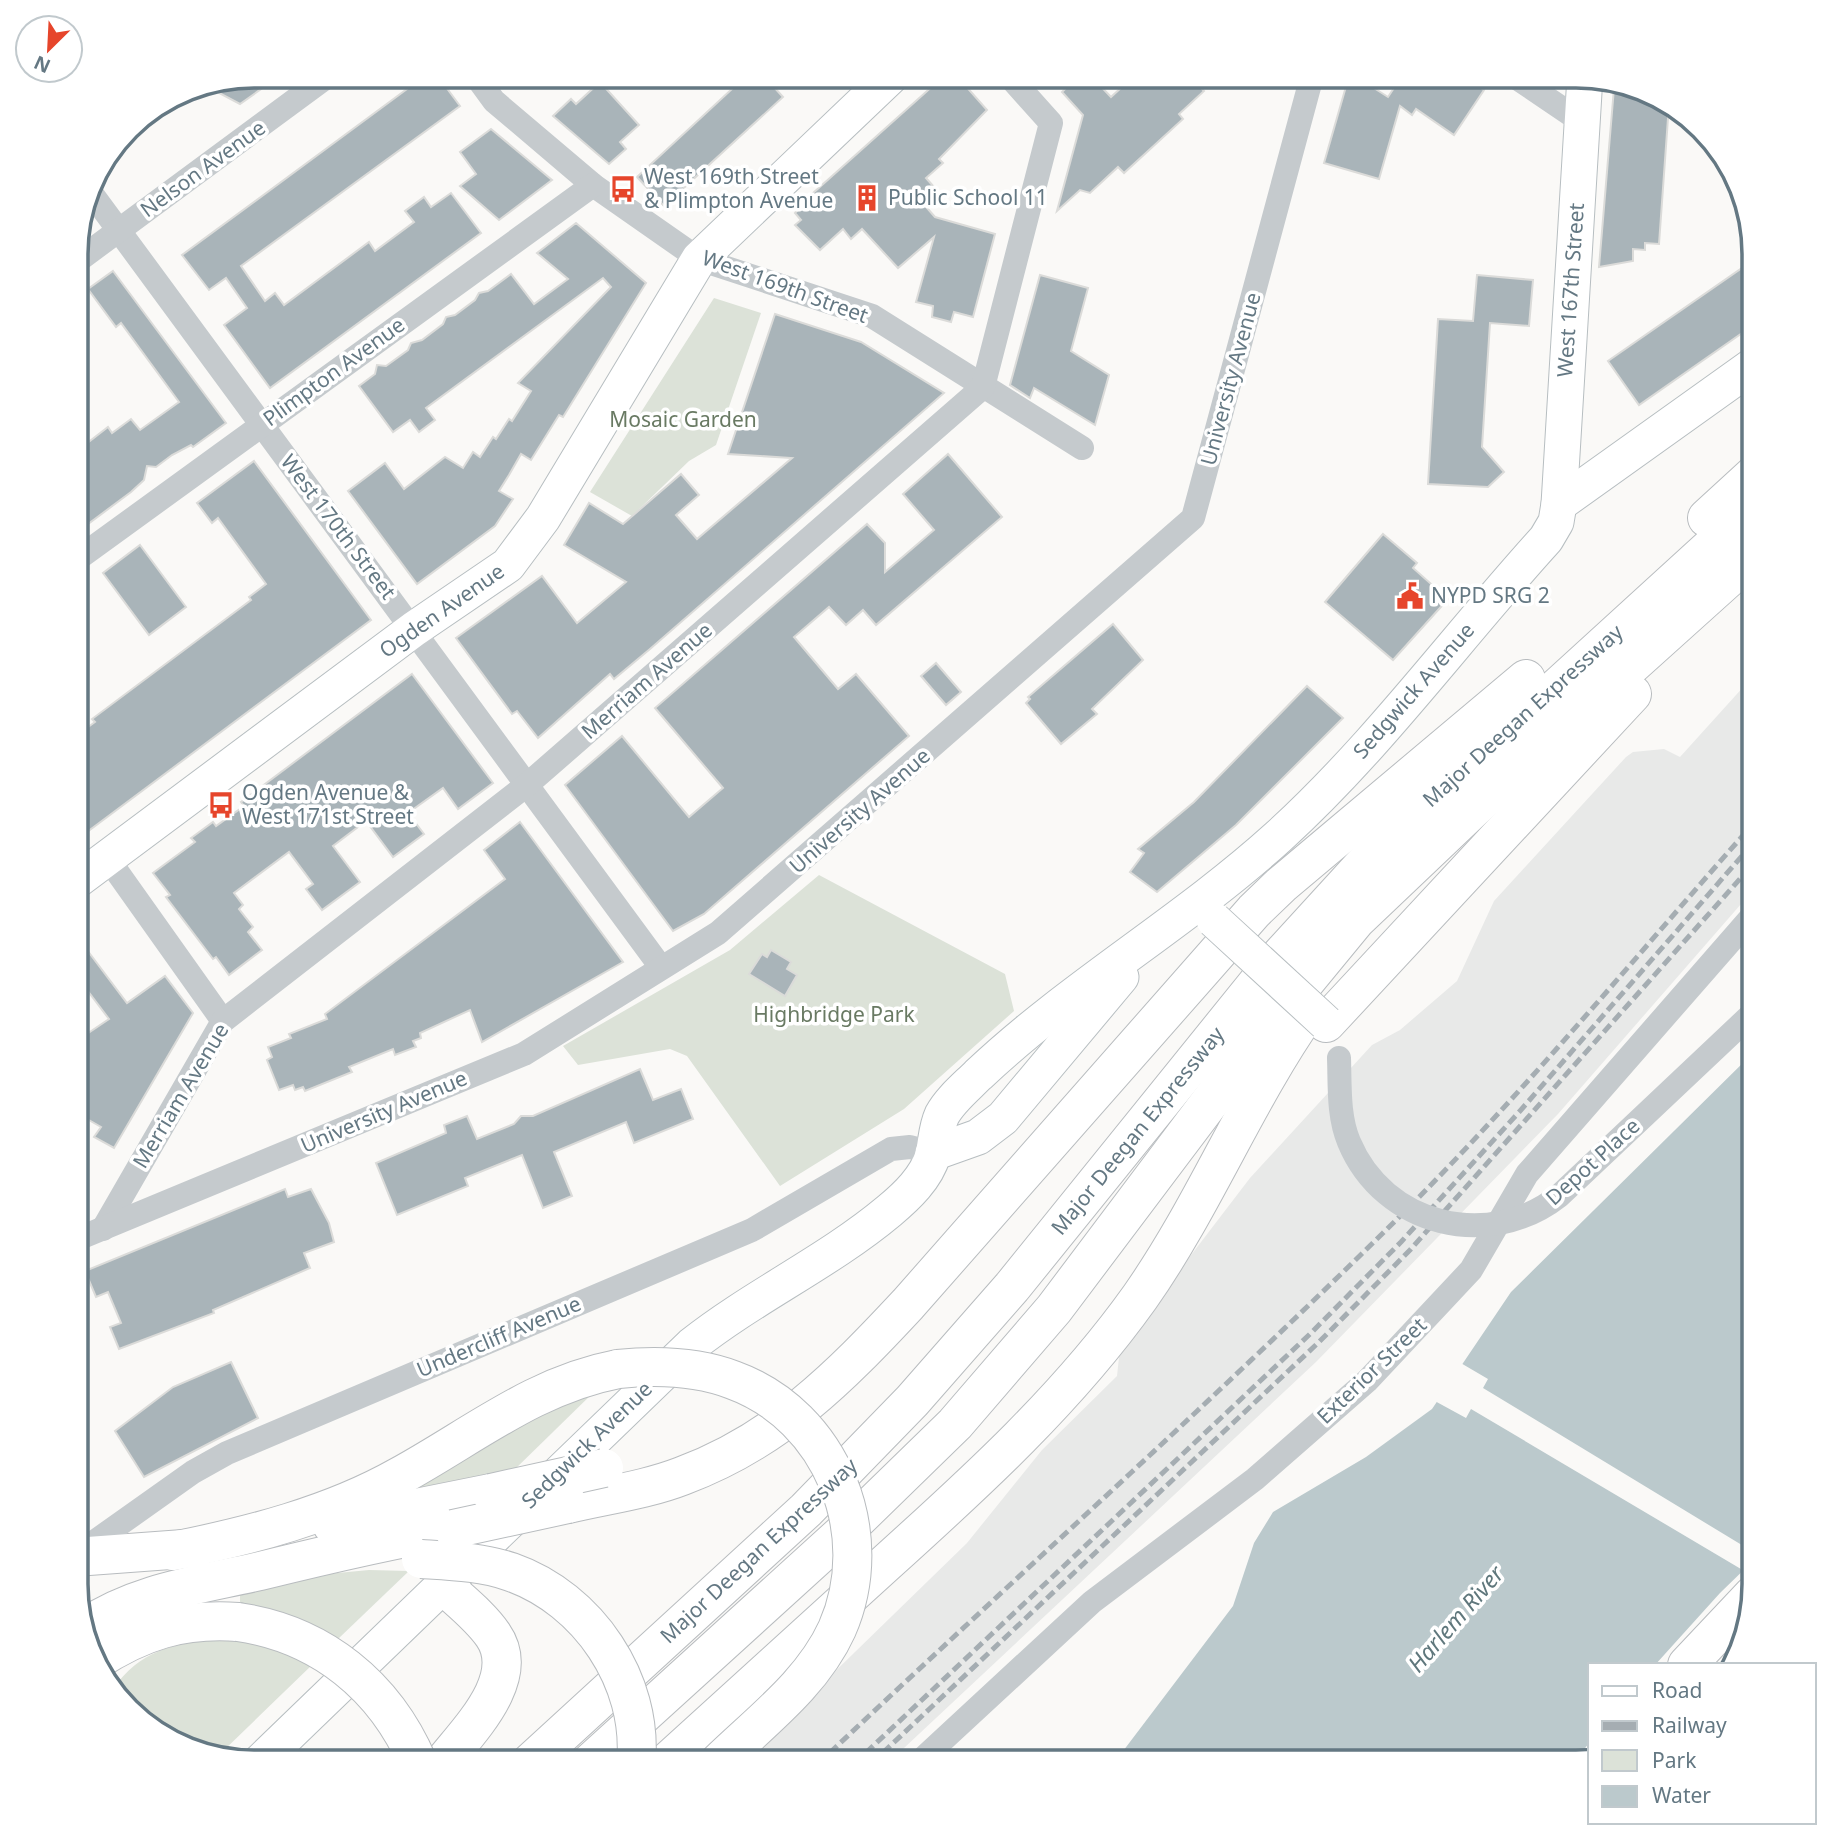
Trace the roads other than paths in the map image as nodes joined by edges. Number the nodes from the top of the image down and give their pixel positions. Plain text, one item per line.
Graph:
1 (311, 88) edge
2 (484, 88) edge
3 (878, 88) edge
4 (1020, 88) edge
5 (1309, 88) edge
6 (1532, 88) edge
7 (1584, 88) edge
8 (1582, 122) junction
9 (593, 185) junction
10 (96, 200) edge
11 (118, 231) junction
12 (88, 253) edge
13 (699, 259) junction
14 (1742, 373) edge
15 (983, 387) junction
16 (261, 424) junction
17 (1082, 448) dead end
18 (1742, 486) edge
19 (1559, 504) junction
20 (1742, 519) edge
21 (88, 551) edge
22 (1742, 566) edge
23 (1742, 568) edge
24 (414, 629) junction
25 (528, 784) junction
26 (1440, 841) junction
27 (108, 859) junction
28 (88, 873) edge
29 (1205, 912) junction
30 (1742, 928) edge
31 (1158, 934) junction
32 (660, 966) junction
33 (223, 1021) junction
34 (1326, 1023) junction
35 (1742, 1023) edge
36 (933, 1153) junction
37 (103, 1229) junction
38 (88, 1235) edge
39 (842, 1371) junction
40 (88, 1547) edge
41 (88, 1550) edge
42 (173, 1551) junction
43 (259, 1571) junction
44 (432, 1572) junction
45 (1741, 1607) edge
46 (92, 1623) edge
47 (104, 1656) edge
48 (1689, 1663) edge
49 (271, 1750) edge
50 (411, 1750) edge
51 (453, 1750) edge
52 (544, 1750) edge
53 (604, 1750) edge
54 (636, 1750) edge
55 (680, 1750) edge
56 (731, 1750) edge
57 (932, 1750) edge

1 - 11 street, Nelson Avenue
2 - 9 street, West 169th Street
3 - 13 main road, Ogden Avenue
4 - 15 street
5 - 32 street, University Avenue
6 - 8 street
7 - 8 main road, West 167th Street
8 - 19 main road, West 167th Street
9 - 13 street, West 169th Street
9 - 16 street, Plimpton Avenue
10 - 11 street, West 170th Street
11 - 12 street, Nelson Avenue
11 - 16 street, West 170th Street
13 - 15 street, West 169th Street
13 - 24 main road, Ogden Avenue
14 - 19 main road
15 - 17 street, West 169th Street
15 - 25 street, Merriam Avenue
16 - 21 street, Plimpton Avenue
16 - 24 street, West 170th Street
18 - 39 highway
19 - 29 main road, Sedgwick Avenue
20 - 52 highway, Major Deegan Expressway
22 - 26 highway, Major Deegan Expressway
23 - 34 highway
24 - 25 street, West 170th Street
24 - 27 main road, Ogden Avenue
25 - 32 street, West 170th Street
25 - 33 street, Merriam Avenue
26 - 53 highway, Major Deegan Expressway
26 - 55 highway
27 - 28 main road, Ogden Avenue
27 - 33 street
29 - 31 main road, Sedgwick Avenue
29 - 34 main road, Depot Place, bridge
30 - 57 street, Exterior Street
31 - 36 main road, Sedgwick Avenue
31 - 36 main road, Sedgwick Avenue
32 - 37 street, University Avenue
33 - 37 street, Merriam Avenue
34 - 35 street, Depot Place, bridge
36 - 40 street, Undercliff Avenue
36 - 44 main road, Sedgwick Avenue
37 - 38 street, University Avenue
39 - 42 highway, bridge
39 - 43 highway, bridge
41 - 42 highway
42 - 56 highway, bridge
43 - 44 highway
43 - 46 highway
44 - 49 main road, Sedgwick Avenue
44 - 51 highway
44 - 54 highway, bridge
45 - 48 highway
47 - 50 highway, bridge

